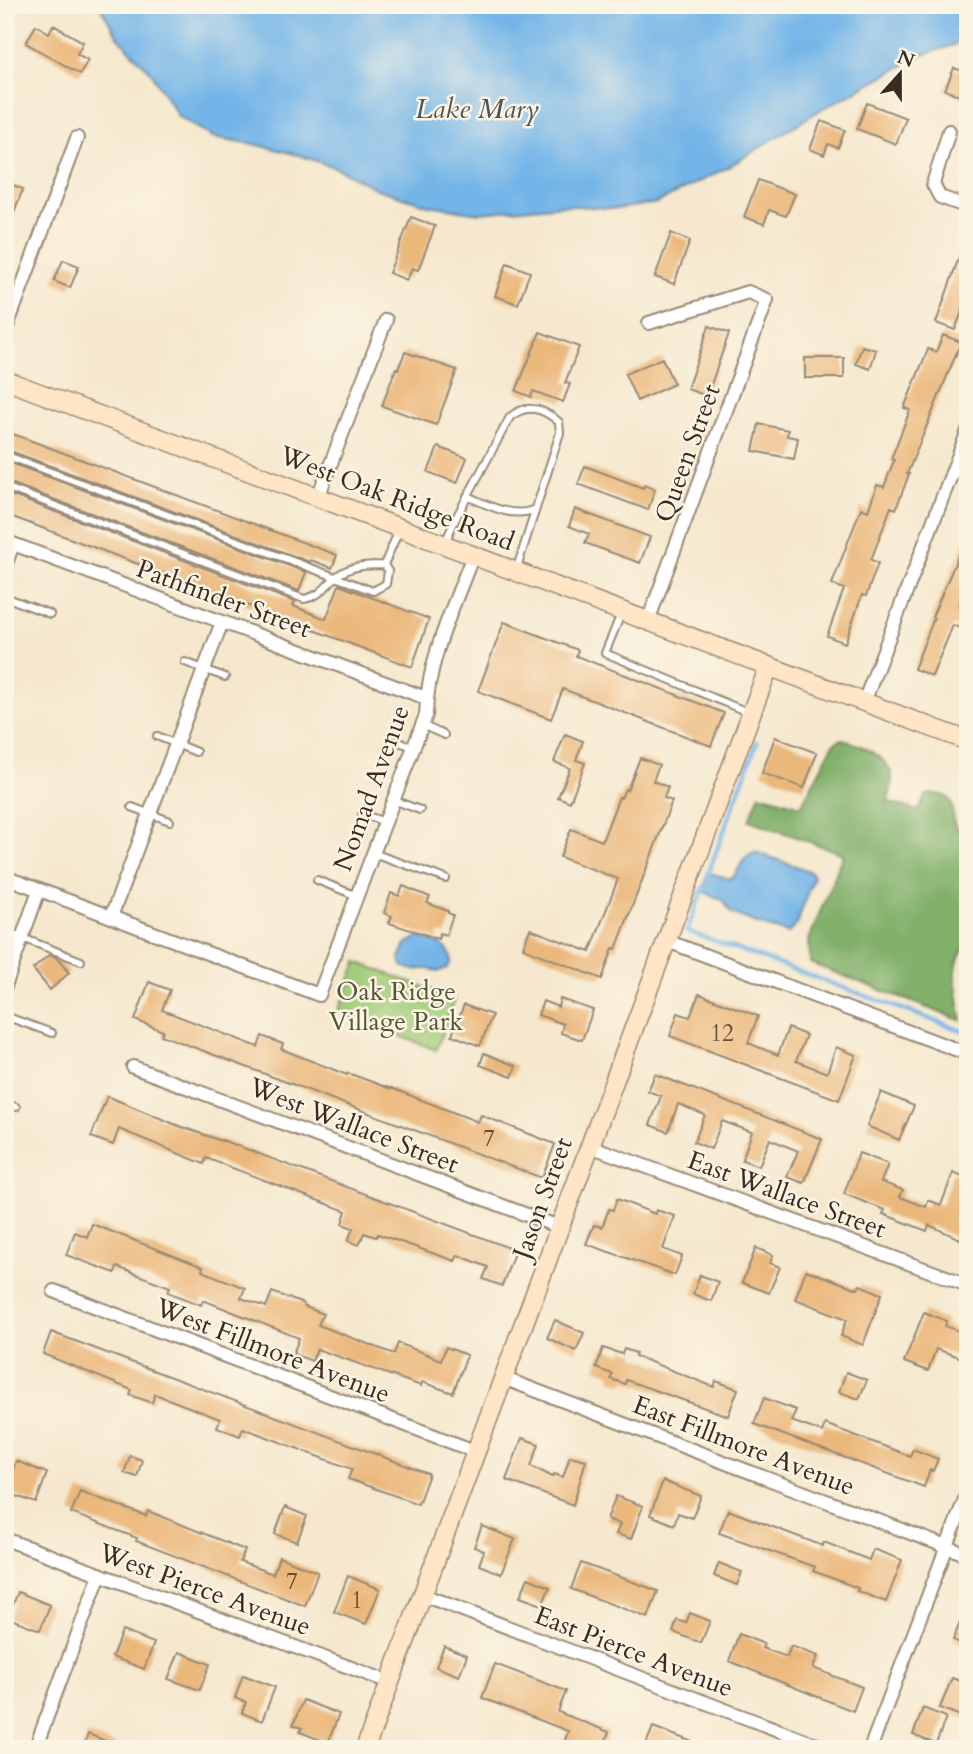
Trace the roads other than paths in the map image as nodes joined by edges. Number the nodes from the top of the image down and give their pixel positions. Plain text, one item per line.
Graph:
1 (948, 131) dead end
2 (76, 138) dead end
3 (968, 206) edge
4 (386, 320) dead end
5 (649, 323) dead end
6 (5, 332) edge
7 (5, 380) edge
8 (968, 431) edge
9 (5, 455) edge
10 (5, 487) edge
11 (467, 496) junction
12 (318, 497) junction
13 (536, 509) junction
14 (400, 528) junction
15 (9, 543) edge
16 (444, 544) junction
17 (473, 555) junction
18 (384, 565) junction
19 (5, 566) edge
20 (516, 571) junction
21 (336, 578) junction
22 (5, 597) edge
23 (622, 611) junction
24 (50, 614) dead end
25 (648, 621) junction
26 (222, 622) junction
27 (185, 662) dead end
28 (769, 667) junction
29 (205, 670) junction
30 (225, 677) dead end
31 (426, 698) junction
32 (864, 702) junction
33 (751, 713) junction
34 (422, 725) junction
35 (444, 735) dead end
36 (157, 736) dead end
37 (396, 741) dead end
38 (968, 741) edge
39 (177, 744) junction
40 (414, 747) junction
41 (196, 751) dead end
42 (393, 800) junction
43 (132, 807) dead end
44 (420, 810) dead end
45 (151, 814) junction
46 (362, 814) dead end
47 (170, 821) dead end
48 (385, 822) junction
49 (373, 853) junction
50 (5, 877) edge
51 (446, 879) dead end
52 (317, 880) dead end
53 (39, 890) junction
54 (357, 896) junction
55 (111, 917) junction
56 (5, 931) edge
57 (22, 938) junction
58 (667, 941) junction
59 (81, 961) dead end
60 (5, 986) edge
61 (5, 1016) edge
62 (52, 1033) dead end
63 (968, 1055) edge
64 (133, 1067) dead end
65 (5, 1103) edge
66 (16, 1107) dead end
67 (590, 1146) junction
68 (559, 1227) junction
69 (968, 1285) edge
70 (54, 1291) dead end
71 (503, 1378) junction
72 (477, 1452) junction
73 (968, 1492) edge
74 (5, 1539) edge
75 (947, 1547) junction
76 (968, 1555) edge
77 (100, 1574) junction
78 (423, 1595) junction
79 (389, 1682) junction
80 (35, 1749) edge
81 (365, 1749) edge
82 (828, 1749) edge
83 (870, 1749) edge

1 - 3 street
2 - 6 street
4 - 12 street
5 - 25 street, Queen Street
7 - 12 street, West Oak Ridge Road
8 - 32 street
9 - 21 lane
10 - 21 lane
11 - 13 lane
11 - 13 lane
11 - 16 lane
12 - 14 street, West Oak Ridge Road
13 - 20 lane
14 - 16 street, West Oak Ridge Road
14 - 18 lane
15 - 19 street
15 - 26 street, Pathfinder Street
16 - 17 street, West Oak Ridge Road
17 - 20 street, West Oak Ridge Road
17 - 31 street, Nomad Avenue
18 - 21 lane
18 - 21 lane
20 - 23 street, West Oak Ridge Road
22 - 24 lane
23 - 25 street, West Oak Ridge Road
23 - 33 lane
25 - 28 street, West Oak Ridge Road
26 - 29 street
26 - 31 street, Pathfinder Street
27 - 29 lane
28 - 32 street, West Oak Ridge Road
28 - 33 street, Jason Street
29 - 30 lane
29 - 39 street
31 - 34 street, Nomad Avenue
32 - 38 street, West Oak Ridge Road
33 - 58 street, Jason Street
34 - 35 lane
34 - 40 street, Nomad Avenue
36 - 39 lane
37 - 40 lane
39 - 41 lane
39 - 45 street
40 - 42 street, Nomad Avenue
42 - 44 lane
42 - 48 street, Nomad Avenue
43 - 45 lane
45 - 47 lane
45 - 55 street
46 - 48 lane
48 - 49 street, Nomad Avenue
49 - 51 lane
49 - 54 street, Nomad Avenue
50 - 53 street
52 - 54 lane
53 - 55 street
53 - 57 street
54 - 55 street, Nomad Avenue
56 - 57 lane
57 - 59 lane
57 - 60 street
58 - 63 street
58 - 67 street, Jason Street
61 - 62 lane
64 - 68 street, West Wallace Street
65 - 66 lane
67 - 68 street, Jason Street
67 - 69 street, East Wallace Street
68 - 71 street, Jason Street
70 - 72 street, West Fillmore Avenue
71 - 72 street, Jason Street
71 - 75 street, East Fillmore Avenue
72 - 78 street, Jason Street
73 - 75 street
74 - 77 street, West Pierce Avenue
75 - 76 street, East Fillmore Avenue
75 - 83 street
77 - 79 street, West Pierce Avenue
77 - 80 street
78 - 79 street, Jason Street
78 - 82 street, East Pierce Avenue
79 - 81 street, Jason Street

